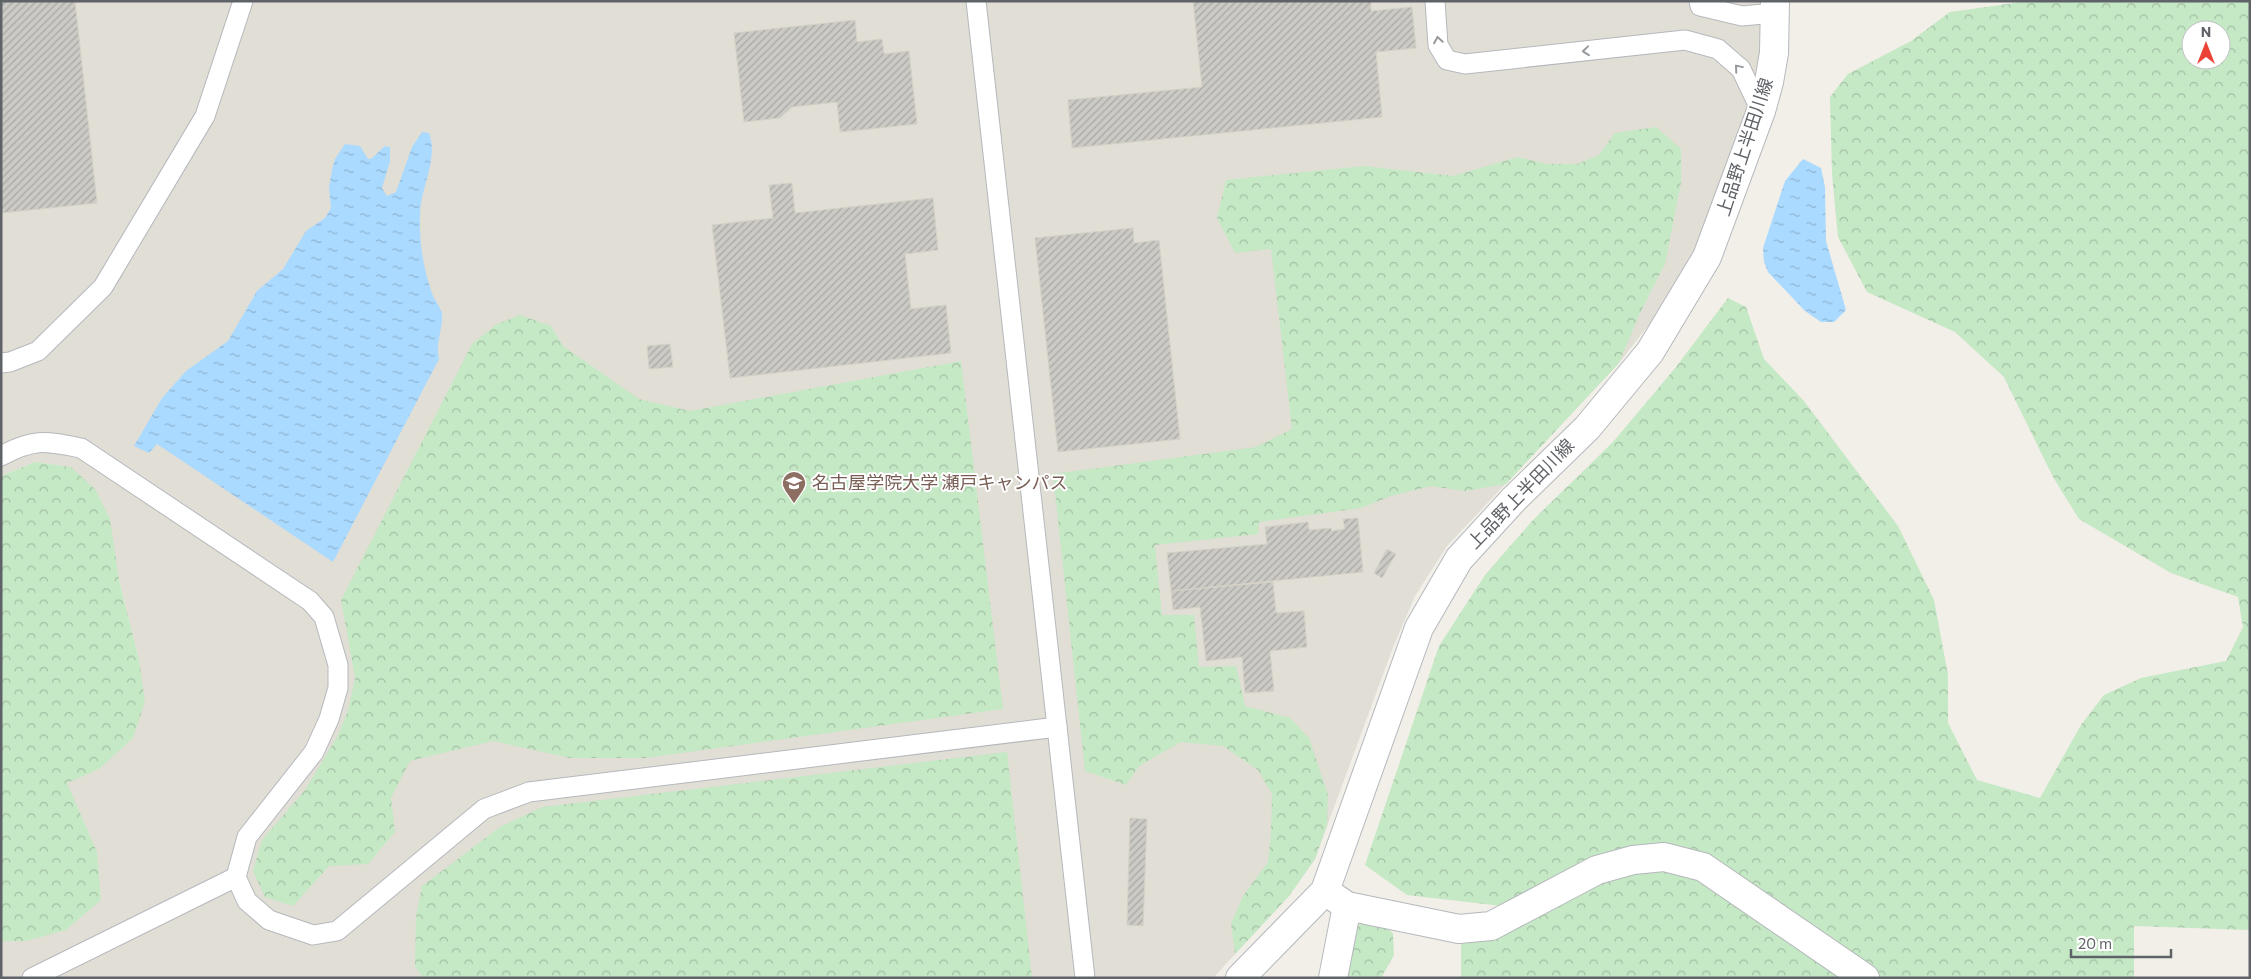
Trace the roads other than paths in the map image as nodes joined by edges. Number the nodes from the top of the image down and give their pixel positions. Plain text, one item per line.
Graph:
1 (243, 1) edge
2 (976, 1) edge
3 (1435, 1) edge
4 (1699, 1) edge
5 (1774, 7) edge
6 (1761, 111) junction
7 (1, 363) edge
8 (1, 456) edge
9 (1057, 727) junction
10 (236, 877) junction
11 (1324, 891) junction
12 (1347, 906) junction
13 (32, 978) edge
14 (1085, 978) edge
15 (1240, 978) edge
16 (1333, 978) edge
17 (1865, 978) edge

1 - 7 lane
2 - 9 lane
6 -> 3 lane
4 - 5 lane
5 - 6 street, 上品野上半田川線
6 - 11 street, 上品野上半田川線
8 - 10 lane
9 - 10 lane
9 - 14 lane
10 - 13 lane
11 - 12 street
11 - 15 street, 上品野上半田川線
12 - 16 street
12 - 17 street

